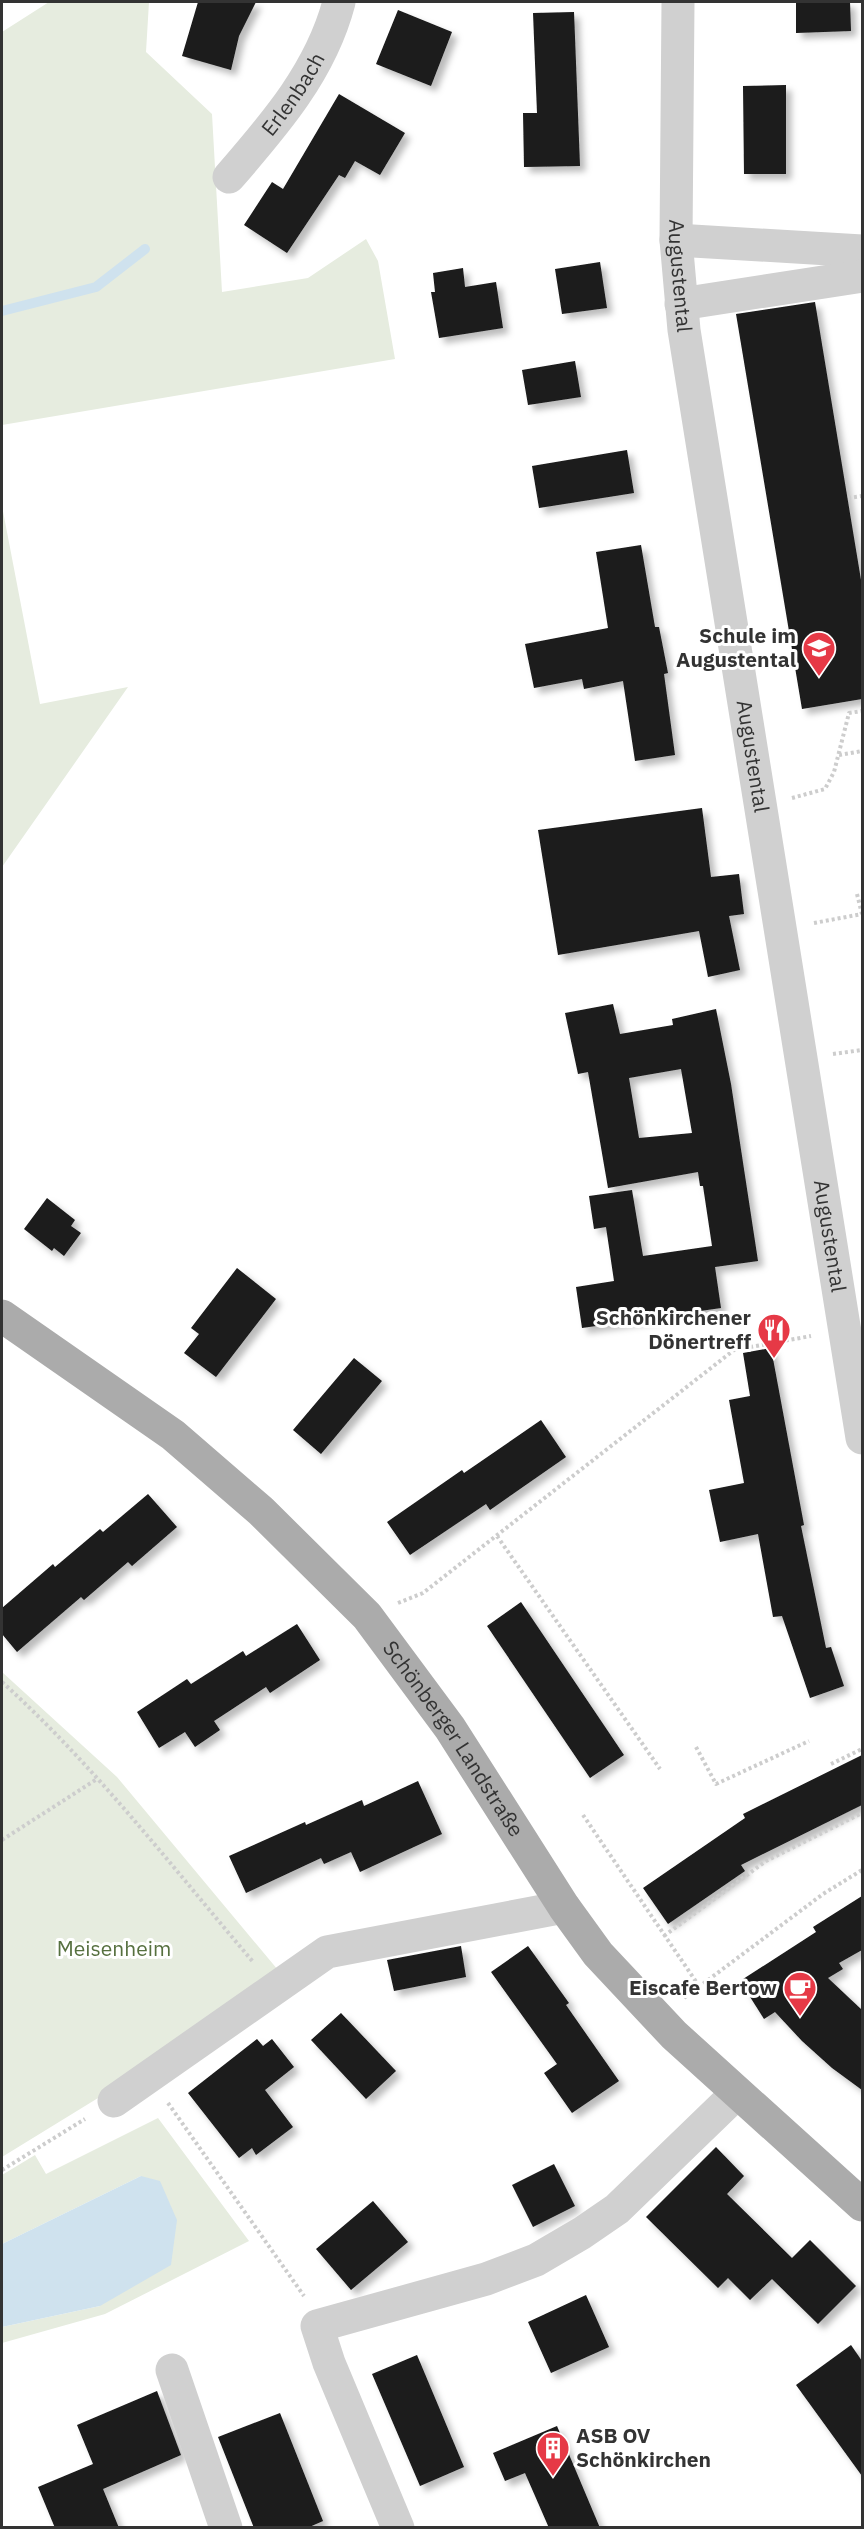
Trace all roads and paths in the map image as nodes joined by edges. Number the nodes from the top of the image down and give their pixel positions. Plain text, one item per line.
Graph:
1 (339, 2) edge
2 (678, 2) edge
3 (228, 177) dead end
4 (676, 240) junction
5 (862, 251) edge
6 (862, 276) edge
7 (681, 304) junction
8 (862, 496) edge
9 (848, 498) dead end
10 (862, 711) edge
11 (862, 751) edge
12 (839, 755) junction
13 (825, 789) dead end
14 (857, 894) dead end
15 (862, 914) edge
16 (781, 929) junction
17 (2, 1316) edge
18 (844, 1329) junction
19 (862, 1438) edge
20 (497, 1536) junction
21 (367, 1616) junction
22 (2, 1682) edge
23 (809, 1741) dead end
24 (696, 1748) dead end
25 (862, 1749) edge
26 (831, 1764) dead end
27 (660, 1769) dead end
28 (97, 1779) junction
29 (862, 1813) edge
30 (583, 1815) dead end
31 (2, 1840) edge
32 (862, 1870) edge
33 (564, 1907) junction
34 (664, 1936) junction
35 (699, 1986) junction
36 (276, 1989) junction
37 (659, 2020) junction
38 (148, 2076) junction
39 (737, 2093) junction
40 (114, 2101) joint
41 (2, 2170) edge
42 (862, 2205) edge
43 (317, 2326) junction
44 (171, 2370) dead end
45 (226, 2528) edge
46 (398, 2528) edge

1 - 3 street, Erlenbach
2 - 4 street, Augustental
4 - 5 street
4 - 7 street, Augustental
6 - 7 street
7 - 16 street, Augustental
8 - 9 path
10 - 12 path
11 - 12 path
12 - 13 path
14 - 15 path
15 - 16 path
16 - 18 street, Augustental
17 - 21 main road, Schönberger Landstraße
18 - 19 street, Augustental
18 - 20 path
20 - 21 path
20 - 27 path
21 - 33 main road, Schönberger Landstraße
22 - 28 path
23 - 24 path
25 - 26 path
28 - 31 path
28 - 36 path
29 - 34 path
30 - 34 path
32 - 35 path
33 - 36 street
33 - 37 main road, Schönberger Landstraße
34 - 35 path
35 - 37 path
36 - 38 street
37 - 39 main road, Schönberger Landstraße
38 - 40 street
38 - 43 path
39 - 42 main road, Schönberger Landstraße
39 - 43 street
40 - 41 path
43 - 46 street
44 - 45 street

